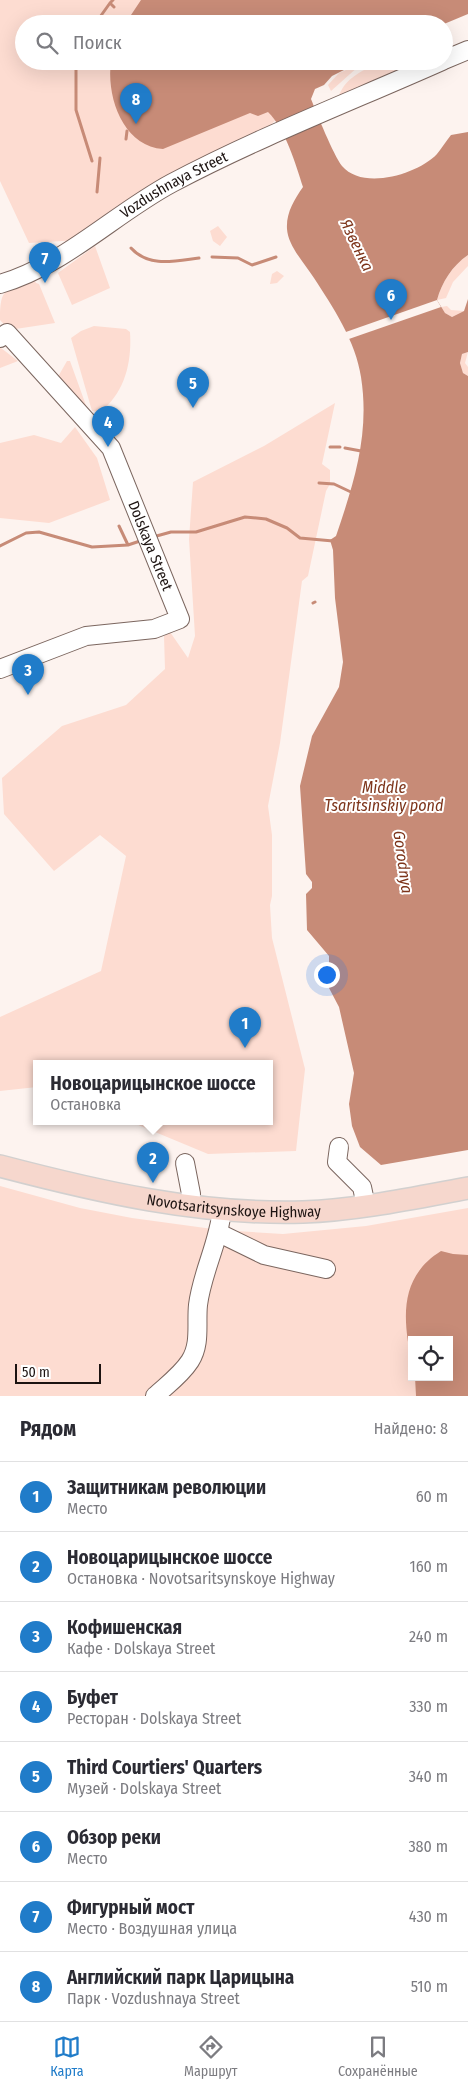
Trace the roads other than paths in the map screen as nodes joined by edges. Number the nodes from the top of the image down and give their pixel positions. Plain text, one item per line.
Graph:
1 (468, 50) edge
2 (453, 57) edge
3 (422, 70) edge
4 (3, 282) edge
5 (0, 299) edge
6 (1, 334) edge
7 (0, 669) edge
8 (339, 1147) dead end
9 (185, 1163) dead end
10 (0, 1166) edge
11 (468, 1188) edge
12 (190, 1206) junction
13 (366, 1206) junction
14 (221, 1224) junction
15 (326, 1269) dead end
16 (155, 1396) edge

1 - 2 street
3 - 4 street
4 - 5 street
6 - 7 street, Dolskaya Street
8 - 13 street
9 - 12 street
10 - 12 main road, Novotsaritsynskoye Highway
11 - 13 main road, Novotsaritsynskoye Highway
12 - 14 main road, Novotsaritsynskoye Highway
13 - 14 main road, Novotsaritsynskoye Highway
14 - 15 street
14 - 16 street

